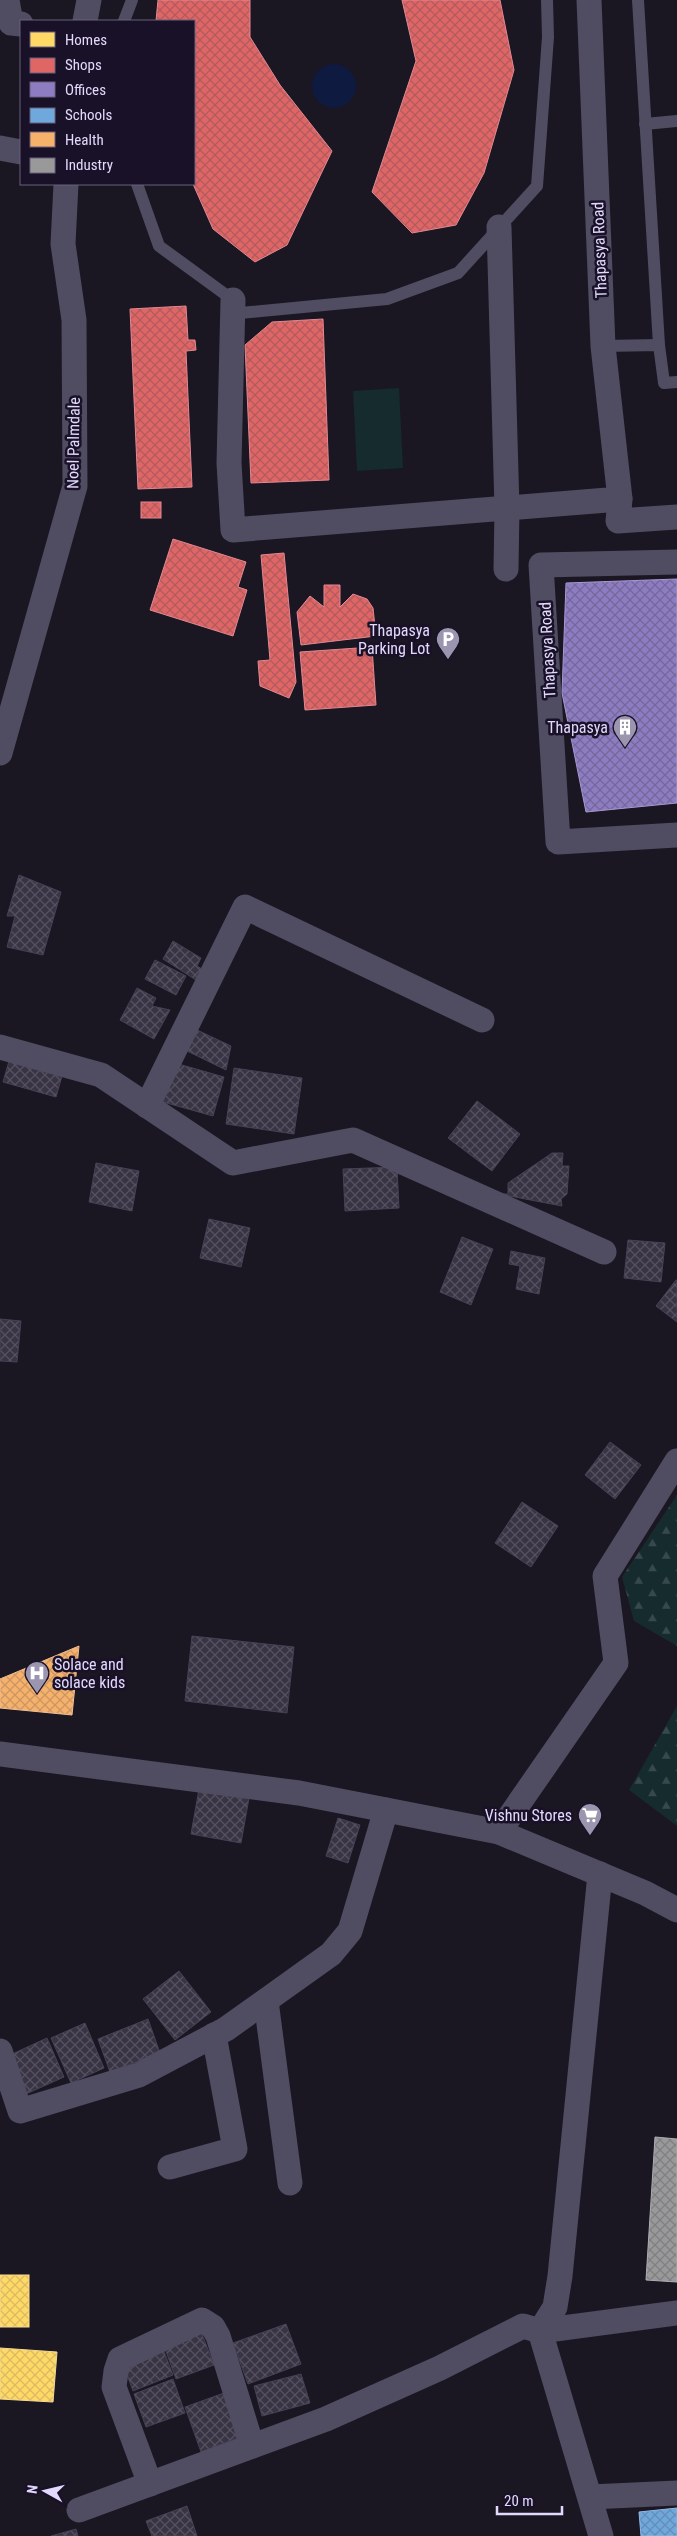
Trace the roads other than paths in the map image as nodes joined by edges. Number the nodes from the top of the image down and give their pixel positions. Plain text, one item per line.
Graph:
1 (7, 0) edge
2 (89, 0) edge
3 (132, 0) edge
4 (547, 0) edge
5 (589, 0) edge
6 (638, 0) edge
7 (85, 20) edge
8 (124, 20) edge
9 (20, 24) edge
10 (677, 121) edge
11 (646, 124) junction
12 (0, 148) edge
13 (20, 152) edge
14 (66, 185) edge
15 (137, 185) edge
16 (499, 227) junction
17 (234, 300) junction
18 (659, 345) junction
19 (603, 346) junction
20 (677, 382) edge
21 (620, 499) junction
22 (506, 508) junction
23 (677, 517) edge
24 (677, 562) edge
25 (506, 569) dead end
26 (0, 753) edge
27 (677, 835) edge
28 (482, 1020) dead end
29 (0, 1047) edge
30 (147, 1106) junction
31 (604, 1252) dead end
32 (677, 1461) edge
33 (0, 1754) edge
34 (386, 1810) junction
35 (500, 1832) junction
36 (600, 1874) junction
37 (677, 1910) edge
38 (266, 2001) junction
39 (214, 2036) junction
40 (0, 2051) edge
41 (170, 2167) dead end
42 (290, 2183) dead end
43 (677, 2313) edge
44 (540, 2331) junction
45 (252, 2446) junction
46 (150, 2484) junction
47 (677, 2493) edge
48 (590, 2497) junction
49 (79, 2510) dead end
50 (601, 2536) edge

1 - 9 street
2 - 7 street
3 - 8 lane
4 - 16 lane
5 - 19 street, Thapasya Road
6 - 11 lane
10 - 11 lane
11 - 18 lane
12 - 13 street
14 - 26 street, Noel Palmdale
15 - 17 lane
16 - 17 lane
16 - 22 street
17 - 22 street
18 - 19 lane
18 - 20 lane
19 - 21 street, Thapasya Road
21 - 22 street
21 - 23 street, Thapasya Road
22 - 25 street
24 - 27 street, Thapasya Road
28 - 30 street
29 - 30 street
30 - 31 street
32 - 35 street
33 - 34 street
34 - 35 street
34 - 38 street
35 - 36 street
36 - 37 street
36 - 44 street
38 - 39 street
38 - 42 street
39 - 40 street
39 - 41 street
43 - 44 street
44 - 45 street
44 - 48 street
45 - 46 street
45 - 46 street
46 - 49 street
47 - 48 street
48 - 50 street

